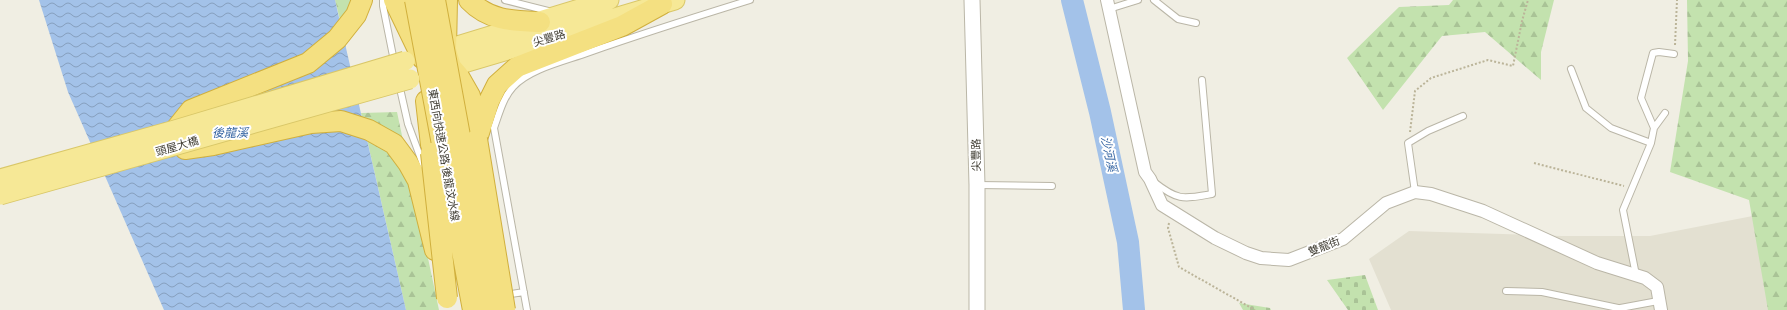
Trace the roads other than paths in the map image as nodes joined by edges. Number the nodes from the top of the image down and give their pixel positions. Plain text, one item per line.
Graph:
1 (362, 0) edge
2 (383, 0) edge
3 (394, 0) edge
4 (415, 0) edge
5 (435, 0) edge
6 (447, 0) edge
7 (469, 0) edge
8 (505, 0) edge
9 (609, 0) edge
10 (750, 0) edge
11 (972, 0) edge
12 (1138, 0) edge
13 (1154, 0) edge
14 (669, 2) edge
15 (1108, 5) edge
16 (563, 14) junction
17 (540, 22) junction
18 (1196, 23) dead end
19 (1674, 54) road end
20 (448, 59) junction
21 (415, 68) junction
22 (1571, 68) dead end
23 (1202, 80) dead end
24 (1665, 113) dead end
25 (1463, 116) dead end
26 (1654, 128) junction
27 (175, 130) junction
28 (477, 138) junction
29 (1651, 143) junction
30 (155, 152) junction
31 (0, 179) edge
32 (1150, 179) junction
33 (977, 184) junction
34 (1052, 186) dead end
35 (1415, 192) junction
36 (0, 196) edge
37 (446, 224) dead end
38 (452, 238) dead end
39 (1636, 275) junction
40 (1506, 291) dead end
41 (524, 292) junction
42 (480, 303) edge
43 (448, 304) edge
44 (1660, 306) edge
45 (1618, 308) junction
46 (505, 310) edge
47 (527, 310) edge
48 (977, 310) edge
49 (1608, 310) edge

1 - 27 highway
2 - 37 lane
3 - 21 highway
4 - 42 highway, 東西向快速公路 後龍汶水線, bridge
5 - 42 highway, 東西向快速公路 後龍汶水線, bridge
6 - 20 highway
7 - 17 highway
8 - 16 lane
9 - 16 main road, 尖豐路
10 - 41 lane
11 - 33 street, 尖豐路
12 - 15 lane
13 - 18 lane
14 - 20 main road, 尖豐路
14 - 28 highway
15 - 32 street, 雙龍街
16 - 17 main road, 尖豐路
17 - 20 main road, 尖豐路
19 - 26 lane
20 - 21 main road, 尖豐路
20 - 28 highway
21 - 27 main road, 頭屋大橋, bridge
21 - 30 main road, 頭屋大橋, bridge
21 - 43 highway, bridge
22 - 29 lane
23 - 32 lane
24 - 26 lane
25 - 35 lane
26 - 29 lane
27 - 31 main road, 頭屋大橋, bridge
28 - 46 highway, bridge
29 - 39 lane
30 - 36 main road, 頭屋大橋, bridge
30 - 43 highway, bridge
32 - 35 street, 雙龍街
33 - 34 lane
33 - 48 street, 尖豐路
35 - 39 street, 雙龍街
38 - 42 lane
39 - 44 street, 雙龍街
40 - 45 lane
41 - 42 lane
41 - 47 lane
44 - 45 lane
45 - 49 lane

